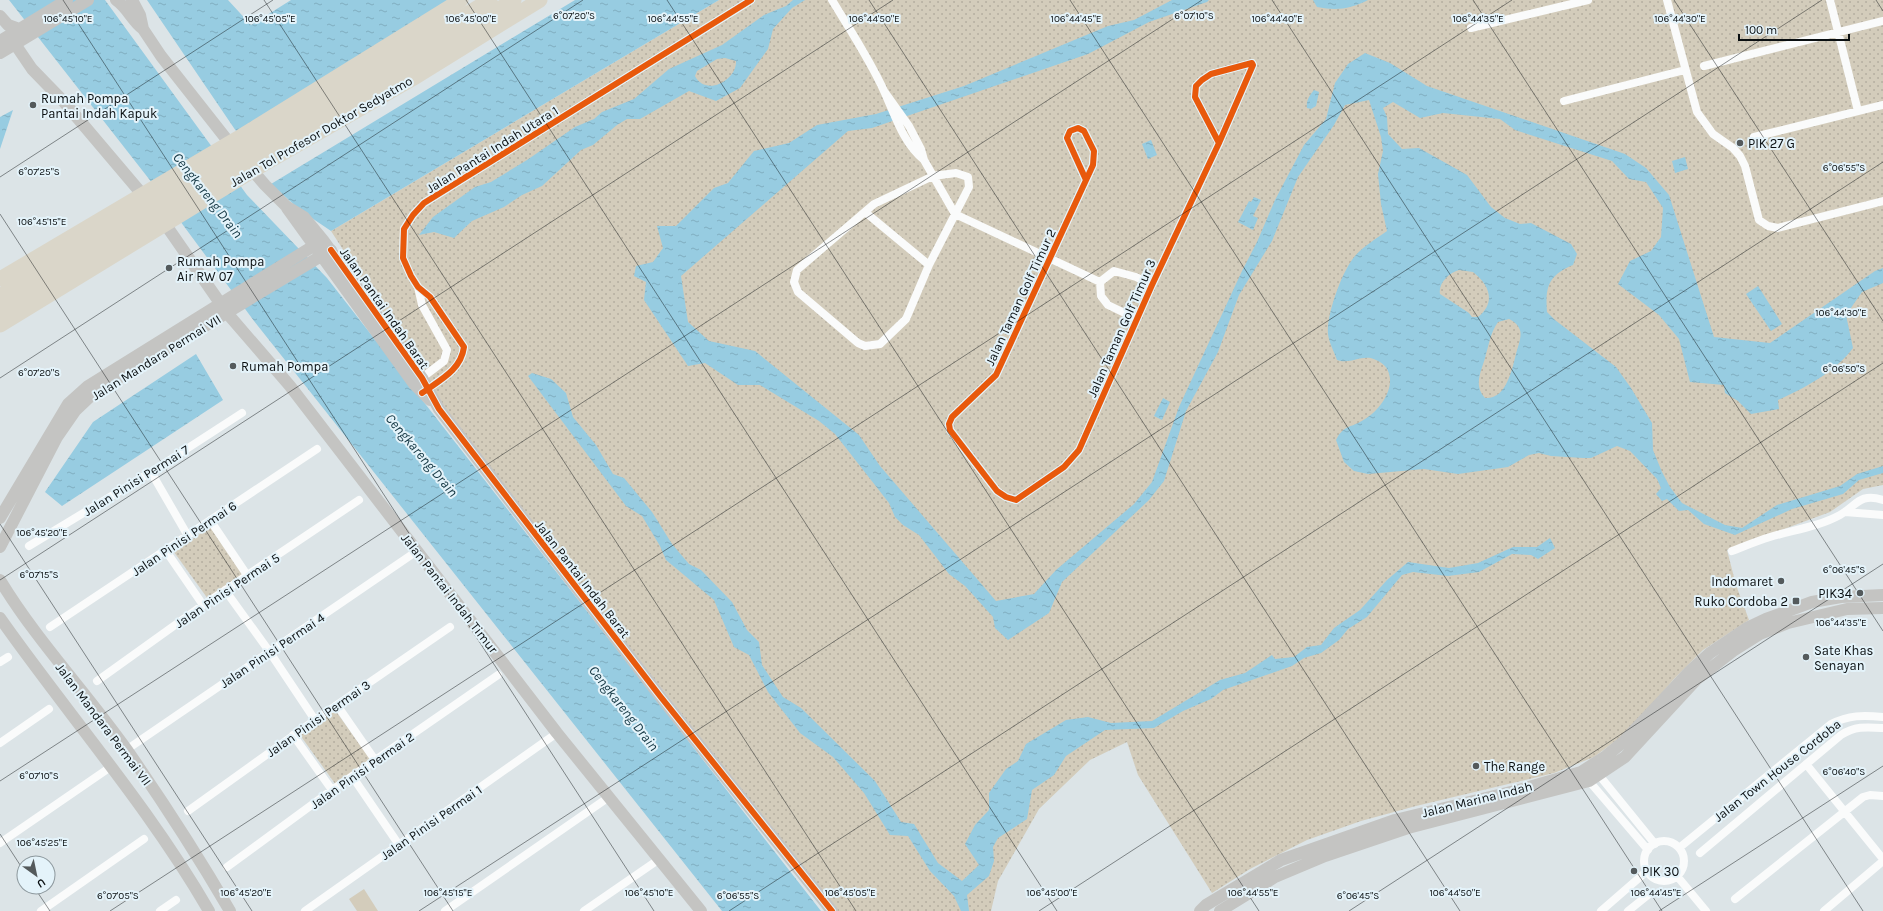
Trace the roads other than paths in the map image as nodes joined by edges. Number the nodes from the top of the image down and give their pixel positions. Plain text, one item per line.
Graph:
1 (67, 0) edge
2 (86, 0) edge
3 (461, 0) edge
4 (490, 0) edge
5 (514, 0) edge
6 (540, 0) edge
7 (751, 0) edge
8 (1588, 0) edge
9 (1667, 0) edge
10 (1830, 0) edge
11 (123, 1) edge
12 (833, 1) edge
13 (0, 16) edge
14 (1883, 21) edge
15 (1471, 28) dead end
16 (26, 31) junction
17 (1839, 32) junction
18 (0, 40) edge
19 (15, 44) junction
20 (0, 46) edge
21 (0, 53) edge
22 (1704, 66) dead end
23 (1685, 70) junction
24 (1564, 101) dead end
25 (1883, 105) edge
26 (1858, 111) junction
27 (1754, 137) dead end
28 (1219, 142) junction
29 (249, 153) junction
30 (933, 176) junction
31 (1086, 180) junction
32 (1883, 201) edge
33 (865, 212) junction
34 (955, 214) junction
35 (139, 219) junction
36 (314, 246) junction
37 (322, 256) junction
38 (1050, 259) junction
39 (929, 265) junction
40 (200, 274) junction
41 (0, 279) edge
42 (1100, 282) junction
43 (1152, 285) junction
44 (418, 287) junction
45 (0, 296) edge
46 (224, 308) junction
47 (0, 310) edge
48 (207, 311) junction
49 (1137, 319) junction
50 (0, 325) edge
51 (422, 386) junction
52 (242, 413) dead end
53 (317, 449) dead end
54 (151, 472) junction
55 (359, 500) dead end
56 (1016, 500) joint
57 (1883, 500) edge
58 (1845, 512) junction
59 (1883, 515) edge
60 (0, 518) edge
61 (210, 520) junction
62 (188, 536) junction
63 (29, 546) dead end
64 (0, 547) edge
65 (166, 551) junction
66 (417, 551) junction
67 (1732, 551) dead end
68 (248, 575) junction
69 (0, 580) edge
70 (225, 590) junction
71 (1883, 595) edge
72 (203, 605) junction
73 (1883, 608) edge
74 (0, 618) edge
75 (50, 627) dead end
76 (450, 627) dead end
77 (269, 652) junction
78 (8, 657) dead end
79 (0, 662) edge
80 (498, 675) dead end
81 (97, 681) dead end
82 (337, 705) junction
83 (49, 709) dead end
84 (1883, 717) edge
85 (315, 720) junction
86 (1883, 728) edge
87 (557, 733) junction
88 (293, 735) junction
89 (0, 743) edge
90 (126, 750) junction
91 (375, 760) junction
92 (1806, 764) junction
93 (112, 766) junction
94 (352, 776) junction
95 (1590, 776) junction
96 (332, 790) junction
97 (1883, 796) edge
98 (609, 797) junction
99 (188, 811) dead end
100 (1844, 811) junction
101 (144, 839) dead end
102 (0, 843) edge
103 (399, 844) junction
104 (1656, 844) junction
105 (1679, 848) junction
106 (1648, 850) junction
107 (1700, 853) dead end
108 (658, 860) junction
109 (1883, 860) edge
110 (227, 868) dead end
111 (1647, 871) junction
112 (1677, 876) junction
113 (1648, 895) dead end
114 (1735, 899) dead end
115 (176, 900) dead end
116 (42, 911) edge
117 (160, 911) edge
118 (209, 911) edge
119 (230, 911) edge
120 (305, 911) edge
121 (445, 911) edge
122 (584, 911) edge
123 (701, 911) edge
124 (832, 911) edge
125 (1200, 911) edge
126 (1220, 911) edge
127 (1601, 911) edge
128 (1628, 911) edge
129 (1706, 911) edge
130 (1824, 911) edge

1 - 16 main road
2 - 16 main road
3 - 29 highway, Jalan Tol Profesor Doktor Sedyatmo
4 - 29 highway, Jalan Tol Profesor Doktor Sedyatmo
5 - 29 highway, Jalan Tol Profesor Doktor Sedyatmo
6 - 29 highway, Jalan Tol Profesor Doktor Sedyatmo
7 - 44 street, Jalan Pantai Indah Utara 1
8 - 15 street
9 - 23 street
10 - 17 street
11 - 36 main road, Jalan Pantai Indah Barat
12 - 30 street
13 - 16 main road
14 - 17 street
16 - 18 main road
16 - 19 main road
16 - 20 main road
17 - 22 street
17 - 26 street
19 - 21 main road
19 - 40 main road, Jalan Pantai Indah Timur
23 - 24 street
23 - 32 street
25 - 26 street
26 - 27 street
28 - 28 street, Jalan Taman Golf Timur 3
28 - 43 street, Jalan Taman Golf Timur 3
29 - 35 highway, Jalan Tol Profesor Doktor Sedyatmo
29 - 35 highway, Jalan Tol Profesor Doktor Sedyatmo
30 - 33 street
30 - 34 street
30 - 34 street
31 - 31 street, Jalan Taman Golf Timur 2
31 - 38 street, Jalan Taman Golf Timur 2
33 - 39 street
33 - 39 street
34 - 38 street
34 - 39 street
35 - 41 highway, Jalan Tol Profesor Doktor Sedyatmo
35 - 45 highway, Jalan Tol Profesor Doktor Sedyatmo
35 - 47 highway, Jalan Tol Profesor Doktor Sedyatmo
35 - 50 highway, Jalan Tol Profesor Doktor Sedyatmo
36 - 37 main road, Jalan Pantai Indah Barat
36 - 46 main road, Jalan Mandara Permai VII
37 - 46 main road, Jalan Mandara Permai VII
37 - 51 main road, Jalan Pantai Indah Barat
38 - 42 street
38 - 56 street, Jalan Taman Golf Timur 2
40 - 46 main road, Jalan Pantai Indah Timur
40 - 48 main road, Jalan Pantai Indah Timur
42 - 43 street
42 - 49 street
43 - 49 street, Jalan Taman Golf Timur 3
44 - 51 street, Jalan Pantai Indah Utara 1
44 - 51 street, Jalan Pantai Indah Utara 1
46 - 48 main road, Jalan Mandara Permai VII
46 - 64 main road, Jalan Mandara Permai VII
46 - 66 main road, Jalan Pantai Indah Timur
48 - 60 main road, Jalan Mandara Permai VII
49 - 56 street, Jalan Taman Golf Timur 3
51 - 124 main road, Jalan Pantai Indah Barat
52 - 54 street, Jalan Pinisi Permai 7
53 - 61 street, Jalan Pinisi Permai 6
54 - 62 street
54 - 63 street, Jalan Pinisi Permai 7
55 - 68 street, Jalan Pinisi Permai 5
57 - 58 street
58 - 59 street
58 - 67 street
61 - 62 street, Jalan Pinisi Permai 6
61 - 68 street
62 - 65 street, Jalan Pinisi Permai 6
65 - 72 street
65 - 75 street, Jalan Pinisi Permai 6
66 - 77 street, Jalan Pinisi Permai 4
66 - 87 main road, Jalan Pantai Indah Timur
68 - 70 street, Jalan Pinisi Permai 5
69 - 90 main road, Jalan Mandara Permai VII
70 - 72 street, Jalan Pinisi Permai 5
70 - 77 street
71 - 95 main road, Jalan Marina Indah
72 - 81 street, Jalan Pinisi Permai 5
73 - 95 main road, Jalan Marina Indah
74 - 93 main road, Jalan Mandara Permai VII
76 - 82 street, Jalan Pinisi Permai 3
77 - 85 street
77 - 90 street, Jalan Pinisi Permai 4
78 - 79 street
80 - 91 street, Jalan Pinisi Permai 2
82 - 85 street, Jalan Pinisi Permai 3
82 - 91 street
83 - 89 street
84 - 105 street, Jalan Town House Cordoba
85 - 88 street, Jalan Pinisi Permai 3
86 - 92 street
87 - 98 main road, Jalan Pantai Indah Timur
87 - 103 street, Jalan Pinisi Permai 1
88 - 96 street
88 - 99 street, Jalan Pinisi Permai 3
90 - 119 main road, Jalan Mandara Permai VII
91 - 94 street, Jalan Pinisi Permai 2
92 - 100 street
92 - 107 street
93 - 102 street
93 - 118 main road, Jalan Mandara Permai VII
94 - 96 street, Jalan Pinisi Permai 2
94 - 103 street
95 - 104 street
95 - 106 street
95 - 125 main road, Jalan Marina Indah
95 - 126 main road, Jalan Marina Indah
96 - 110 street, Jalan Pinisi Permai 2
97 - 100 street
98 - 108 main road, Jalan Pantai Indah Timur
98 - 121 street
100 - 109 street
100 - 114 street
101 - 116 street
103 - 120 street, Jalan Pinisi Permai 1
104 - 105 street
104 - 106 street
105 - 112 street
106 - 111 street
108 - 122 street
108 - 123 main road, Jalan Pantai Indah Timur
109 - 130 street
111 - 112 street
111 - 127 street
112 - 129 street
113 - 128 street
115 - 117 street

